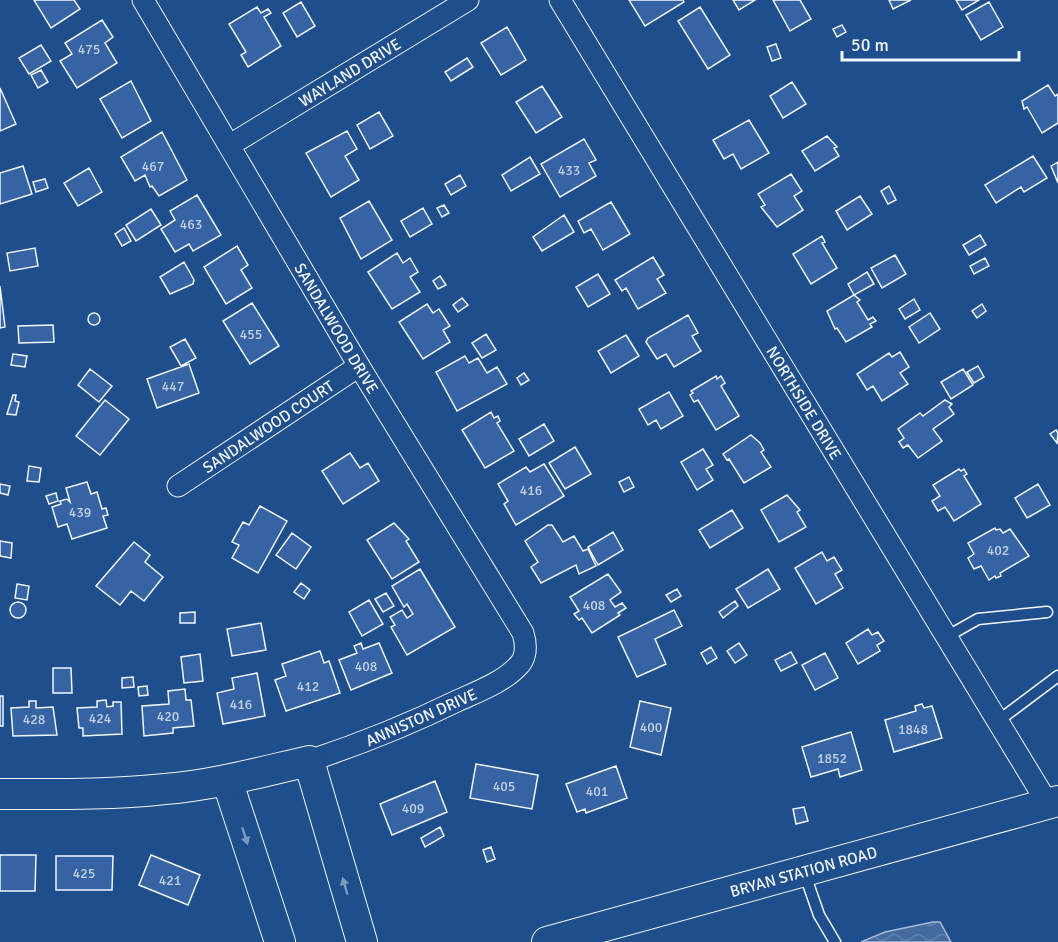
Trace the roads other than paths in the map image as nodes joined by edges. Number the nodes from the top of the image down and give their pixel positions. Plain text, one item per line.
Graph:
1 (143, 0) edge
2 (468, 0) edge
3 (560, 0) edge
4 (230, 145) junction
5 (359, 366) junction
6 (178, 486) dead end
7 (1047, 612) dead end
8 (946, 637) junction
9 (524, 657) joint
10 (1058, 676) edge
11 (998, 721) junction
12 (309, 761) junction
13 (227, 780) junction
14 (0, 794) edge
15 (1053, 803) edge
16 (804, 872) junction
17 (280, 942) edge
18 (362, 942) edge
19 (547, 942) edge
20 (835, 942) edge

1 - 4 street, SANDALWOOD DRIVE
2 - 4 street, WAYLAND DRIVE
3 - 8 street, NORTHSIDE DRIVE
4 - 5 street, SANDALWOOD DRIVE
5 - 6 street, SANDALWOOD COURT
5 - 9 street, SANDALWOOD DRIVE
7 - 8 lane
8 - 11 street, NORTHSIDE DRIVE
9 - 12 street, ANNISTON DRIVE
10 - 11 lane
11 - 15 street, NORTHSIDE DRIVE
12 - 13 street, ANNISTON DRIVE
18 -> 12 street
13 - 14 street, ANNISTON DRIVE
13 -> 17 street
15 - 16 street, BRYAN STATION ROAD
16 - 19 street, BRYAN STATION ROAD
16 - 20 lane

